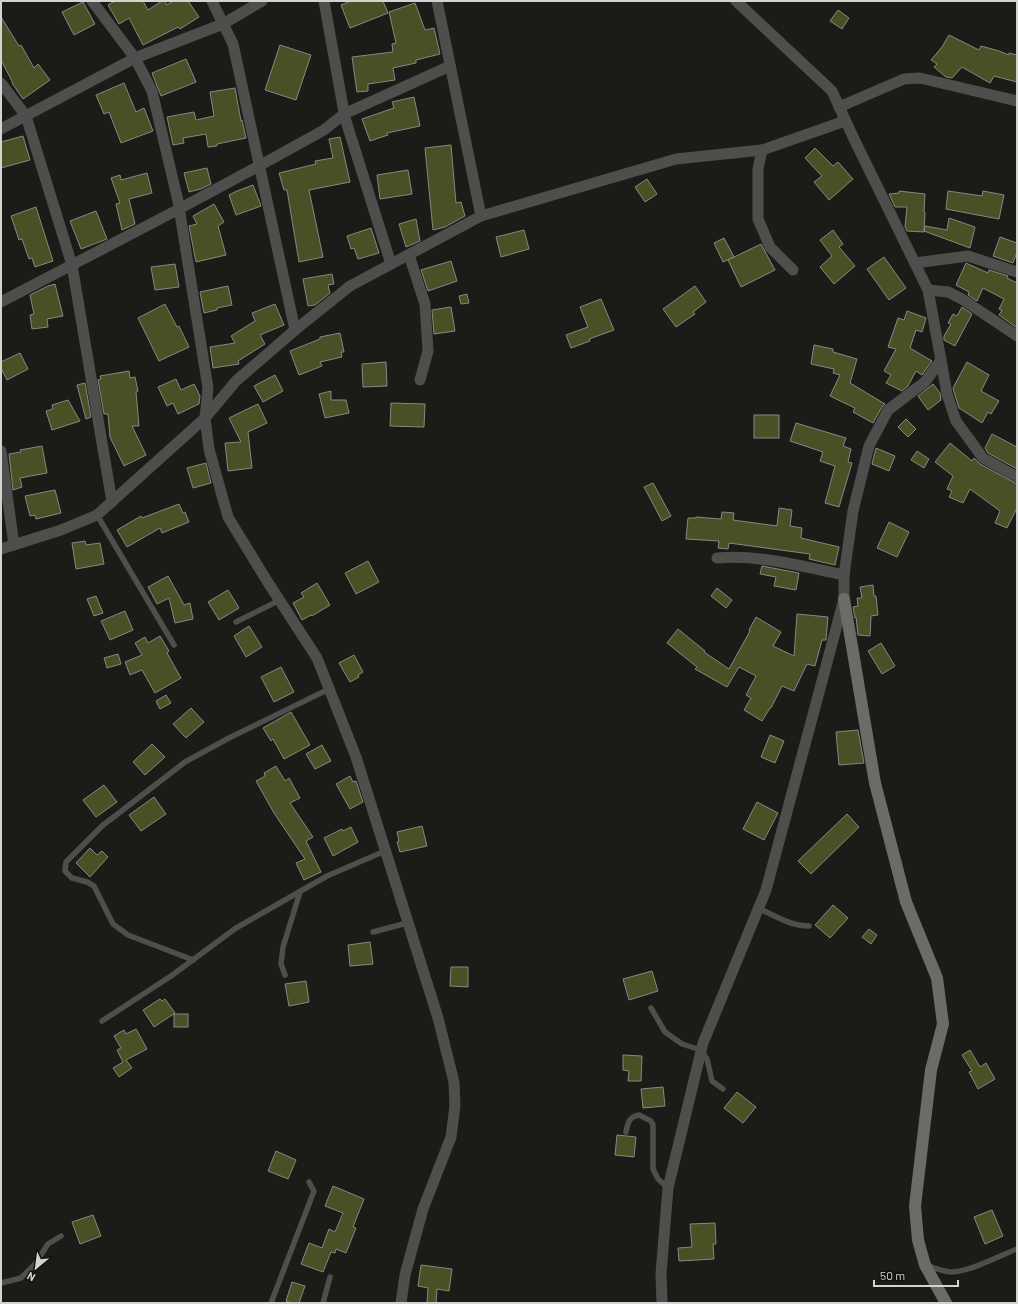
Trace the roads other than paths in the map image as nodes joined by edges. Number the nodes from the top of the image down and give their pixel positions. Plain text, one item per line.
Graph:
1 (92, 1) edge
2 (212, 1) edge
3 (262, 1) edge
4 (324, 1) edge
5 (437, 1) edge
6 (736, 1) edge
7 (223, 24) junction
8 (136, 58) junction
9 (450, 66) junction
10 (1, 83) edge
11 (1017, 101) edge
12 (839, 107) junction
13 (344, 114) junction
14 (26, 116) junction
15 (845, 121) junction
16 (1, 130) edge
17 (762, 150) junction
18 (259, 166) junction
19 (179, 209) junction
20 (481, 216) junction
21 (409, 255) junction
22 (915, 263) junction
23 (391, 264) junction
24 (72, 265) junction
25 (793, 270) dead end
26 (1017, 272) edge
27 (928, 290) junction
28 (1, 302) edge
29 (295, 330) junction
30 (1017, 336) edge
31 (941, 360) junction
32 (420, 380) dead end
33 (205, 418) junction
34 (1, 451) edge
35 (1017, 477) edge
36 (112, 502) junction
37 (97, 516) junction
38 (14, 545) junction
39 (1, 549) edge
40 (717, 558) dead end
41 (844, 574) junction
42 (844, 599) junction
43 (280, 600) junction
44 (236, 622) dead end
45 (174, 645) dead end
46 (329, 689) junction
47 (385, 851) junction
48 (300, 892) junction
49 (758, 908) junction
50 (407, 923) junction
51 (809, 926) dead end
52 (373, 932) dead end
53 (193, 960) junction
54 (284, 975) dead end
55 (651, 1008) dead end
56 (102, 1021) dead end
57 (702, 1050) junction
58 (723, 1089) dead end
59 (626, 1132) dead end
60 (308, 1182) dead end
61 (668, 1188) junction
62 (61, 1236) dead end
63 (1017, 1249) edge
64 (926, 1265) junction
65 (330, 1277) dead end
66 (1, 1283) edge
67 (271, 1303) edge
68 (323, 1303) edge
69 (401, 1303) edge
70 (662, 1303) edge
71 (946, 1303) edge

1 - 8 street
2 - 7 street
3 - 7 street
4 - 13 street
5 - 9 street
6 - 12 street
7 - 8 street
7 - 18 street
8 - 14 street
8 - 19 street
9 - 13 street
9 - 20 street
10 - 14 street
11 - 12 street
12 - 15 street
13 - 18 street
13 - 23 street
14 - 16 street
14 - 24 street
15 - 17 street
15 - 22 street
17 - 20 street
17 - 25 street
18 - 19 street
18 - 29 street
19 - 24 street
19 - 33 street
20 - 21 street
21 - 23 street
21 - 32 street
22 - 26 street
22 - 27 street
23 - 29 street
24 - 28 street
24 - 36 street
27 - 30 street
27 - 31 street
29 - 33 street
31 - 35 street
31 - 41 street
33 - 36 street
33 - 43 street
34 - 38 street
36 - 37 street
37 - 38 street
37 - 45 lane
38 - 39 street
40 - 41 street
41 - 42 street
42 - 49 street
42 - 64 street
43 - 44 lane
43 - 46 street
46 - 47 street
46 - 53 lane
47 - 48 lane
47 - 50 street
48 - 53 lane
48 - 54 lane
49 - 51 lane
49 - 57 street
50 - 52 lane
50 - 69 street
53 - 56 lane
55 - 57 lane
57 - 58 lane
57 - 61 street
59 - 61 lane
60 - 67 lane
61 - 70 street
62 - 66 lane
63 - 64 lane
64 - 71 street
65 - 68 lane

